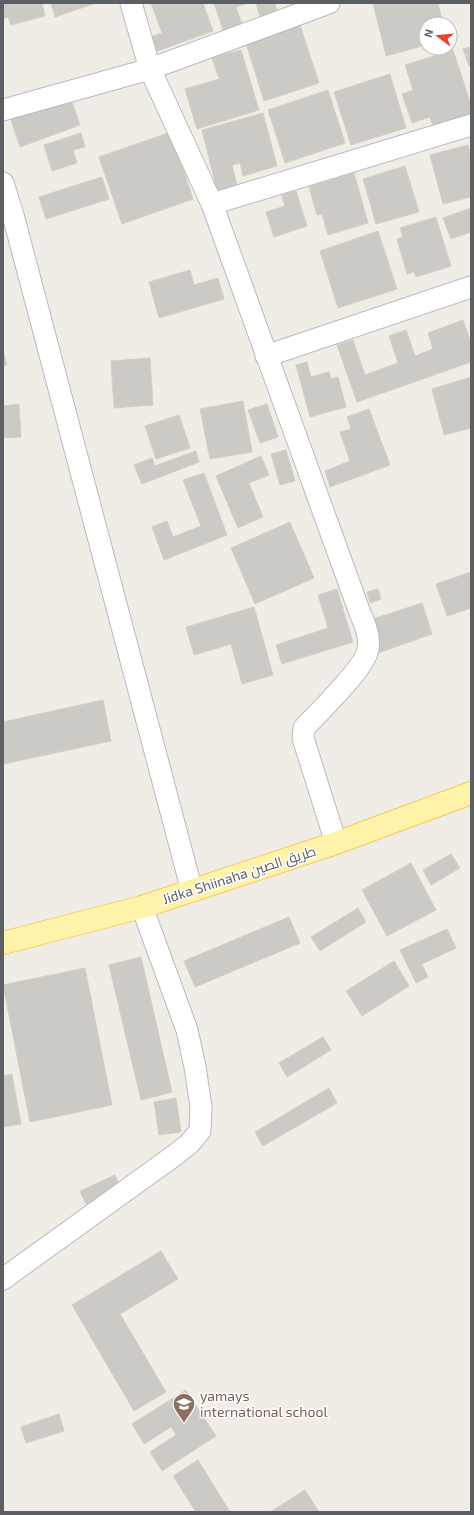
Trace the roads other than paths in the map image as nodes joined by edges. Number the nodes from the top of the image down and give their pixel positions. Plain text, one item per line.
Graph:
1 (131, 3) edge
2 (330, 3) edge
3 (150, 69) junction
4 (3, 110) edge
5 (471, 125) edge
6 (3, 183) edge
7 (212, 204) junction
8 (8, 216) edge
9 (471, 287) edge
10 (266, 356) junction
11 (471, 793) edge
12 (336, 843) junction
13 (192, 891) junction
14 (142, 907) junction
15 (3, 943) edge
16 (3, 1279) edge

1 - 3 street
2 - 3 street
3 - 4 street
3 - 7 street
5 - 7 street
6 - 8 street
7 - 10 street
8 - 13 street
9 - 10 street
10 - 12 street
11 - 12 main road, Jidka Shiinaha طريق الصين
12 - 13 main road, Jidka Shiinaha طريق الصين
13 - 14 main road, Jidka Shiinaha طريق الصين
14 - 15 main road, Jidka Shiinaha طريق الصين
14 - 16 street

